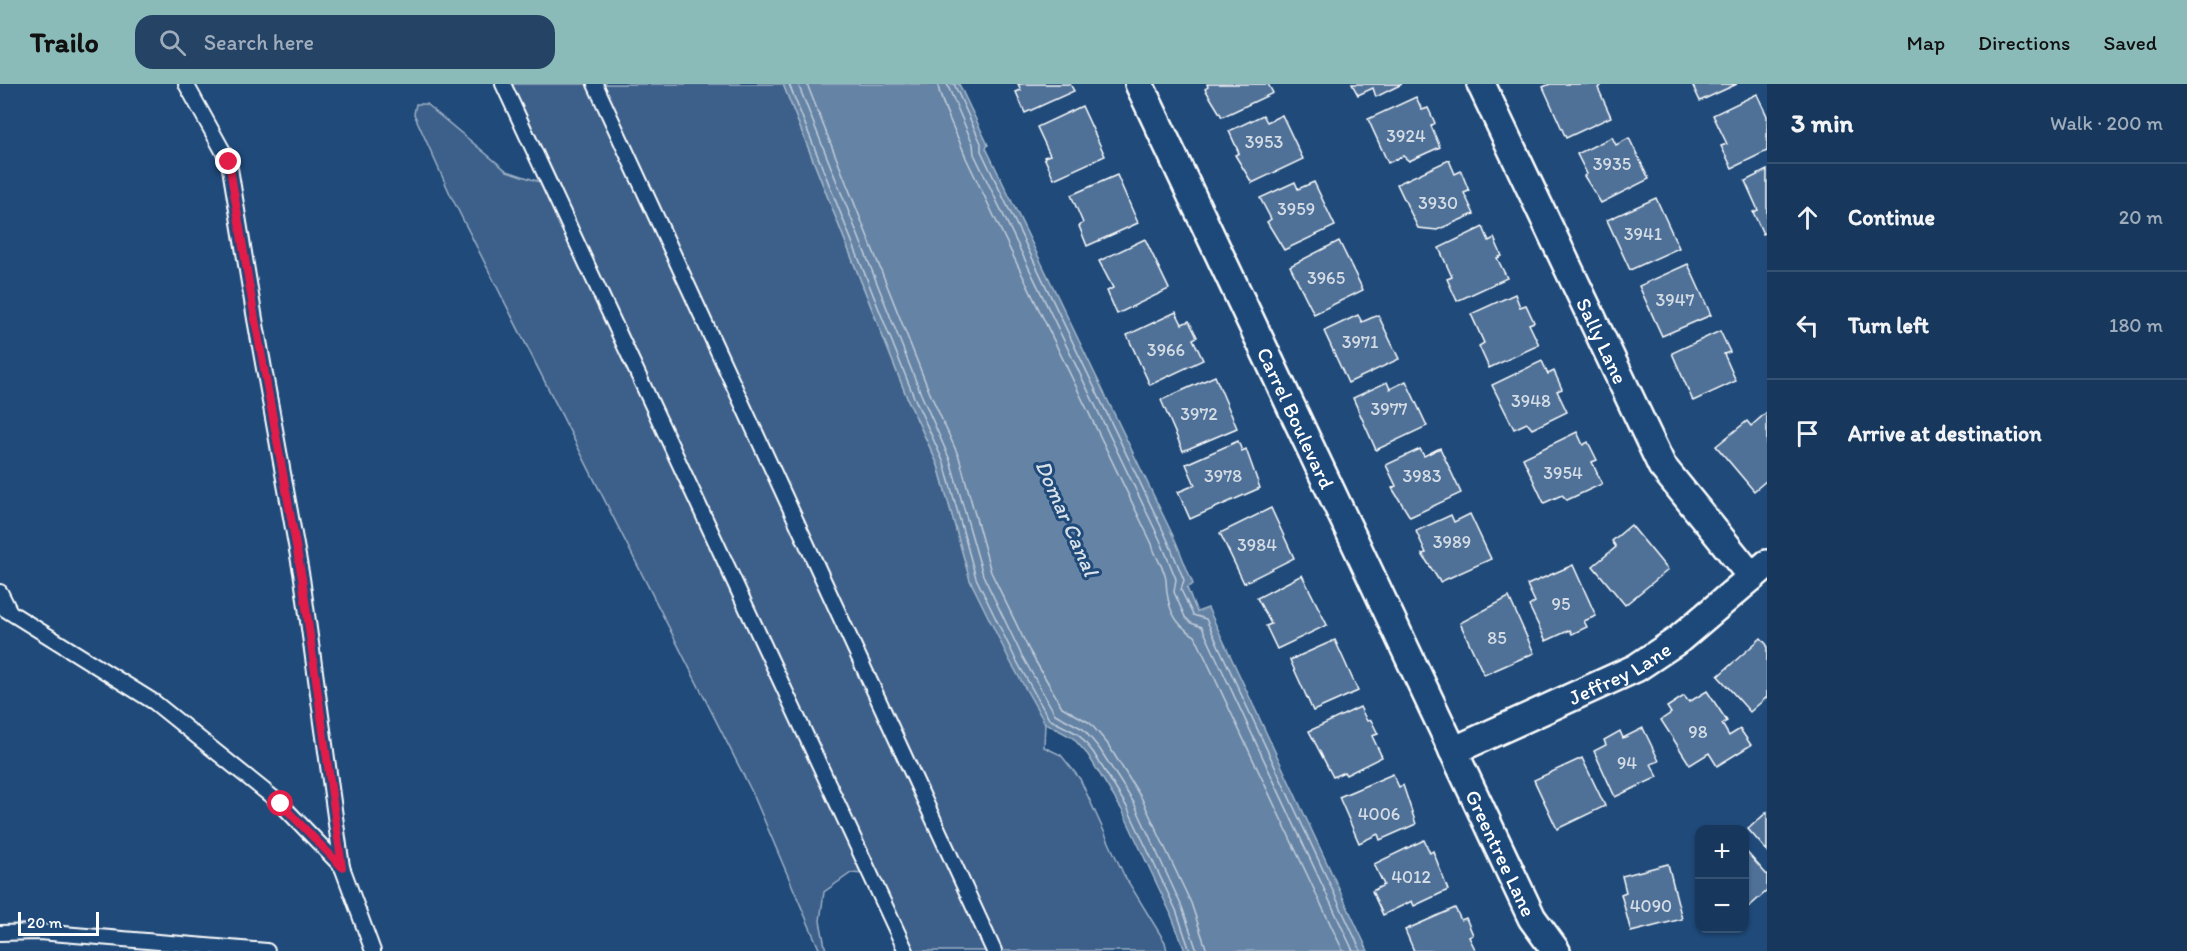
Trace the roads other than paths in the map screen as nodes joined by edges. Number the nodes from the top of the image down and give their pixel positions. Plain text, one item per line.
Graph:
1 (186, 84) edge
2 (502, 84) edge
3 (595, 84) edge
4 (1139, 84) edge
5 (1481, 84) edge
6 (1759, 571) edge
7 (0, 592) edge
8 (5, 609) edge
9 (1454, 751) junction
10 (342, 867) junction
11 (0, 933) edge
12 (267, 951) edge
13 (373, 951) edge
14 (906, 951) edge
15 (994, 951) edge
16 (1556, 951) edge

1 - 10 lane
2 - 14 lane
3 - 15 lane
4 - 9 street, Carrel Boulevard
5 - 6 street, Sally Lane
6 - 9 street, Jeffrey Lane
7 - 8 lane
8 - 10 lane
9 - 16 street, Greentree Lane
10 - 13 lane
11 - 12 lane

